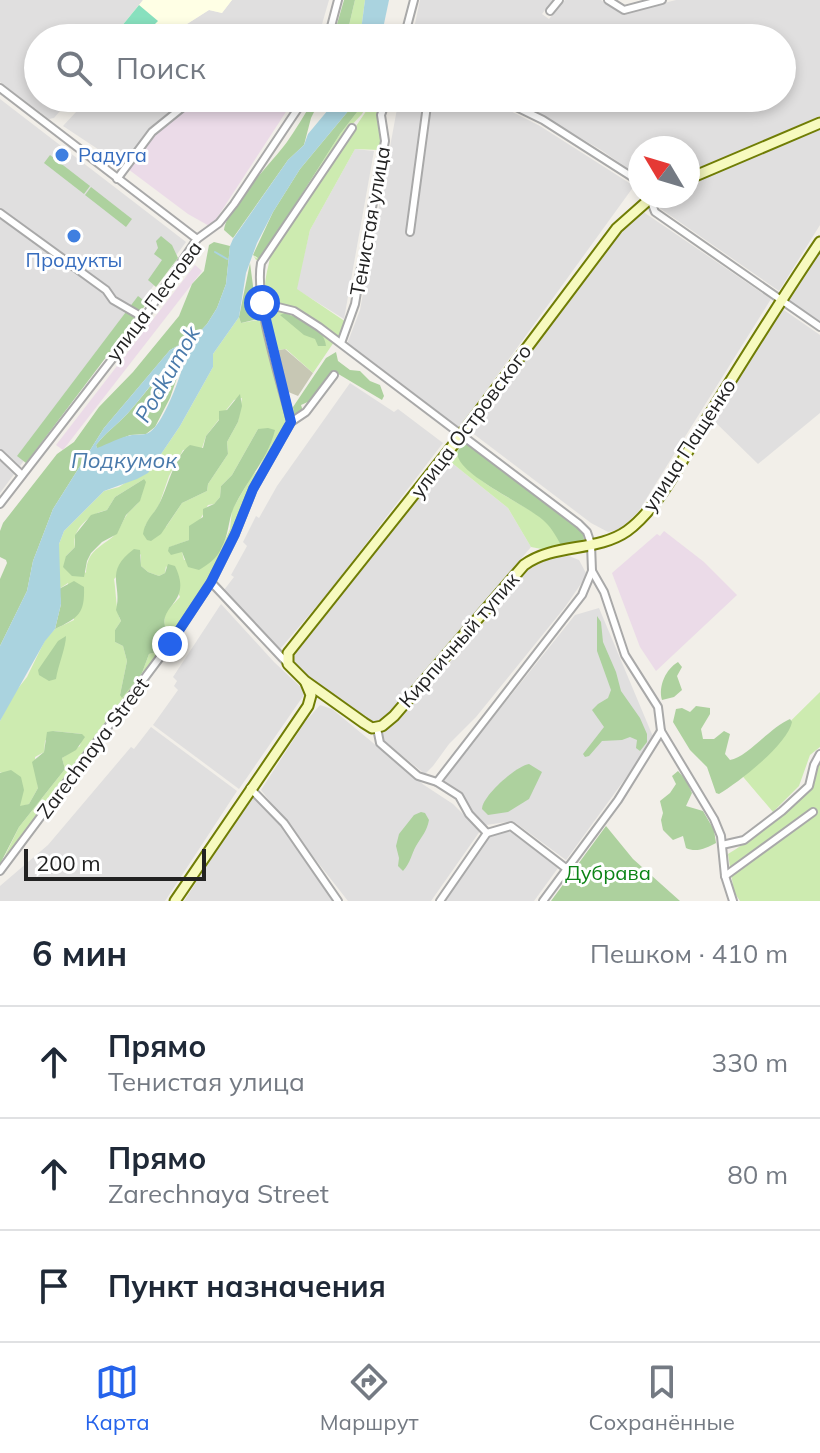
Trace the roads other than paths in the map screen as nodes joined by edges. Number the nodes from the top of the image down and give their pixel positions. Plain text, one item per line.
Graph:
1 (338, 0) edge
2 (414, 0) edge
3 (559, 0) edge
4 (608, 0) edge
5 (662, 0) edge
6 (550, 11) dead end
7 (332, 24) edge
8 (408, 24) edge
9 (0, 88) edge
10 (24, 107) edge
11 (31, 112) edge
12 (177, 112) edge
13 (296, 112) edge
14 (382, 112) edge
15 (426, 112) edge
16 (527, 112) edge
17 (820, 123) edge
18 (352, 128) dead end
19 (628, 174) edge
20 (700, 174) edge
21 (117, 179) junction
22 (638, 208) edge
23 (654, 208) edge
24 (0, 213) edge
25 (410, 232) dead end
26 (197, 239) junction
27 (820, 242) edge
28 (781, 300) junction
29 (262, 303) junction
30 (144, 318) junction
31 (820, 327) edge
32 (341, 343) junction
33 (334, 375) dead end
34 (291, 422) junction
35 (462, 434) junction
36 (0, 454) edge
37 (22, 475) junction
38 (0, 504) edge
39 (591, 544) junction
40 (592, 571) junction
41 (211, 582) junction
42 (290, 649) junction
43 (277, 652) junction
44 (288, 664) junction
45 (305, 681) junction
46 (333, 701) junction
47 (308, 706) junction
48 (377, 728) junction
49 (661, 731) junction
50 (820, 754) edge
51 (437, 782) junction
52 (250, 788) junction
53 (782, 811) junction
54 (813, 812) dead end
55 (793, 825) junction
56 (487, 833) junction
57 (722, 845) junction
58 (567, 869) junction
59 (0, 871) edge
60 (725, 876) junction
61 (175, 901) edge
62 (338, 901) edge
63 (440, 901) edge
64 (543, 901) edge
65 (733, 901) edge

1 - 7 street
2 - 8 street
3 - 6 street
4 - 5 street
9 - 10 street
11 - 21 street
12 - 21 street
13 - 26 street, улица Пестова
14 - 32 street, Тенистая улица
15 - 25 street
16 - 19 street
17 - 20 street
18 - 29 street, Тенистая улица
21 - 26 street
22 - 35 street, улица Островского
23 - 28 street
24 - 30 street
26 - 30 street, улица Пестова
27 - 28 street, улица Пащенко
28 - 31 street
28 - 39 street, улица Пащенко
29 - 32 street
29 - 34 street, Тенистая улица
30 - 37 street, улица Пестова
32 - 35 street
33 - 34 street
34 - 41 street
35 - 39 street
35 - 42 street, улица Островского
36 - 37 street
37 - 38 street, улица Пестова
39 - 40 street
39 - 48 street, Кирпичный тупик
40 - 49 street
40 - 51 street
41 - 43 street
41 - 59 street, Zarechnaya Street
42 - 43 street
42 - 44 street
43 - 44 street
44 - 45 street
45 - 46 street
45 - 47 street
46 - 47 street
46 - 48 street
47 - 52 street
48 - 51 street
49 - 57 street
49 - 58 street
50 - 53 street
51 - 56 street
52 - 61 street
52 - 62 street
53 - 55 street
53 - 57 street
54 - 55 street
55 - 60 street
56 - 58 street
56 - 63 street
57 - 60 street
58 - 64 street
60 - 65 street

